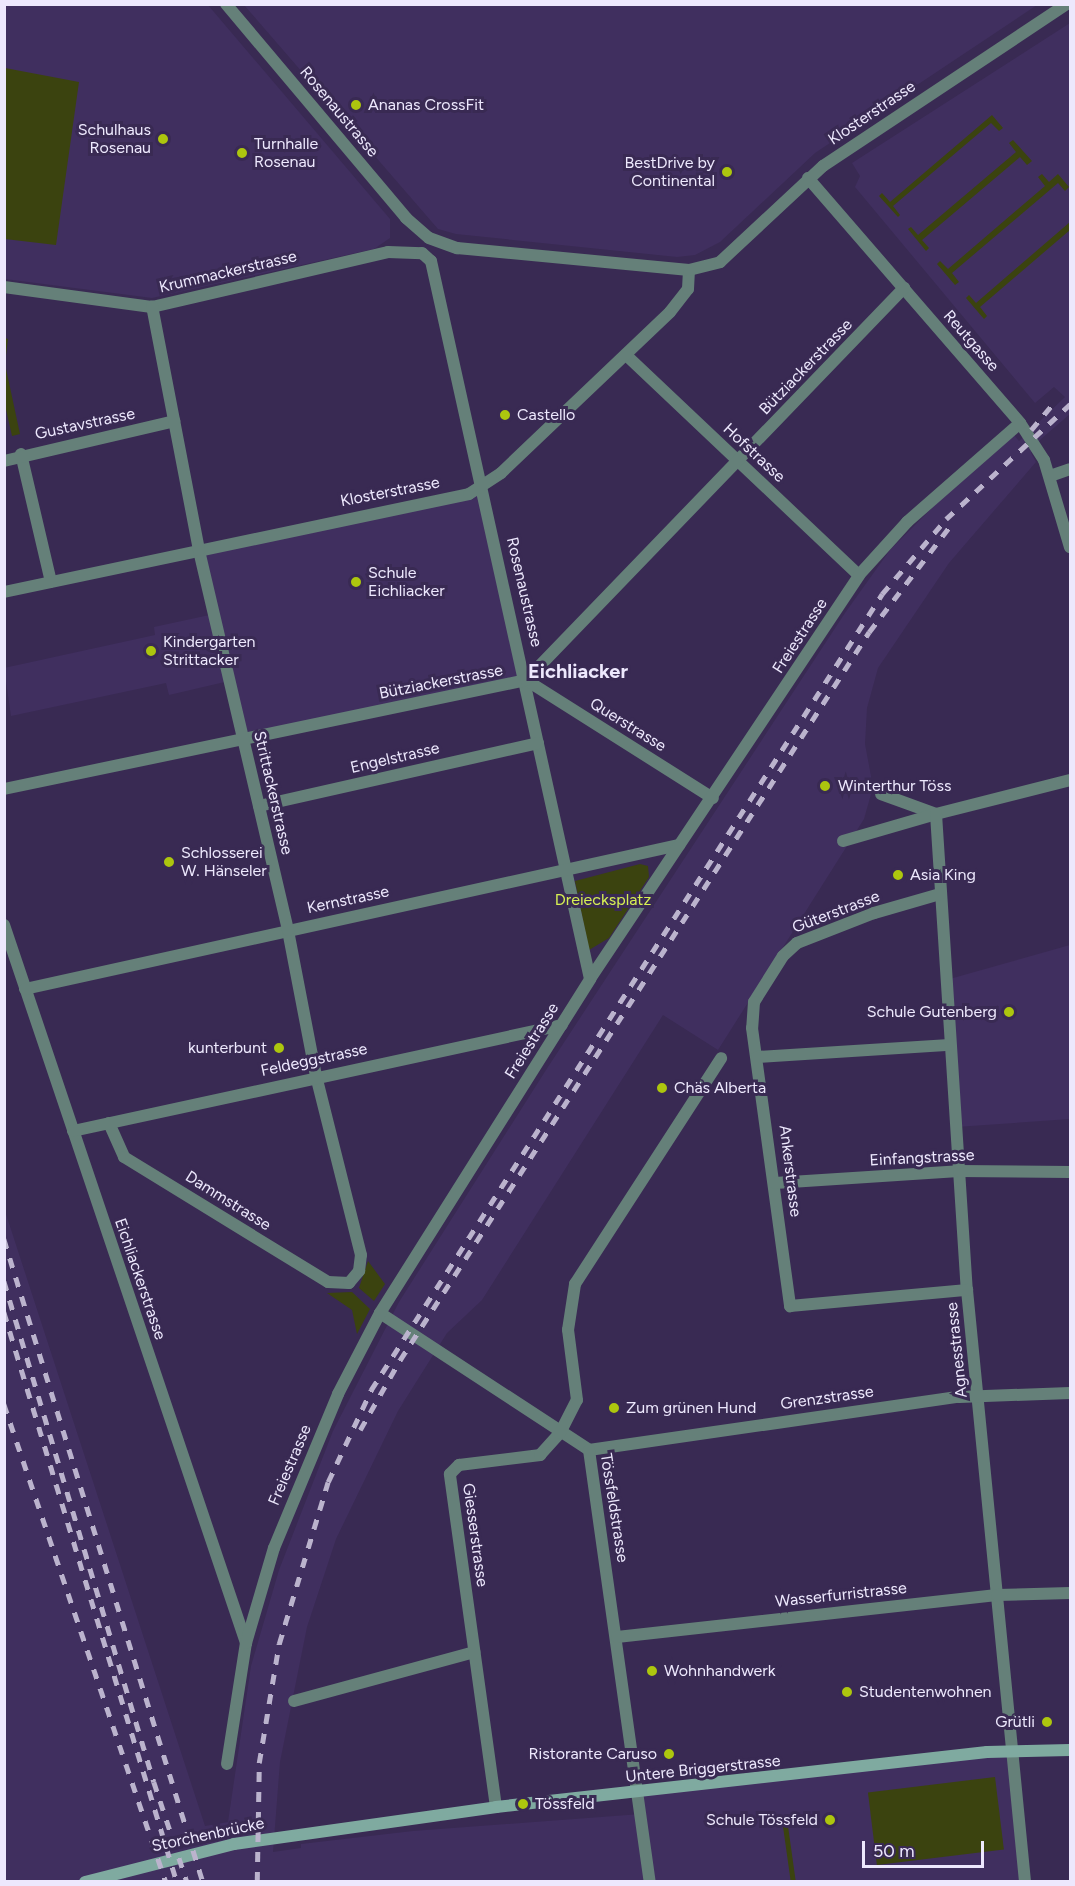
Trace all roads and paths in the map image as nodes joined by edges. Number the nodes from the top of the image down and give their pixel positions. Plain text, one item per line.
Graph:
1 (226, 4) edge
2 (1068, 4) edge
3 (808, 178) junction
4 (422, 253) joint
5 (689, 270) junction
6 (4, 287) edge
7 (904, 288) junction
8 (152, 307) junction
9 (626, 355) junction
10 (174, 421) junction
11 (1020, 423) junction
12 (21, 454) junction
13 (4, 461) edge
14 (738, 461) junction
15 (1071, 469) edge
16 (1050, 476) junction
17 (483, 487) junction
18 (1071, 547) edge
19 (199, 550) junction
20 (859, 575) junction
21 (51, 582) junction
22 (4, 592) edge
23 (526, 680) junction
24 (243, 739) junction
25 (538, 743) junction
26 (1071, 780) edge
27 (4, 789) edge
28 (881, 794) dead end
29 (713, 798) junction
30 (259, 806) junction
31 (936, 814) junction
32 (843, 842) dead end
33 (679, 845) junction
34 (563, 869) junction
35 (940, 894) junction
36 (4, 925) edge
37 (288, 930) junction
38 (590, 979) junction
39 (25, 989) junction
40 (562, 1025) junction
41 (950, 1045) junction
42 (758, 1057) junction
43 (721, 1058) dead end
44 (316, 1076) junction
45 (109, 1123) junction
46 (73, 1131) junction
47 (959, 1171) junction
48 (1071, 1172) edge
49 (775, 1183) junction
50 (349, 1282) joint
51 (967, 1290) junction
52 (383, 1316) junction
53 (1071, 1393) edge
54 (978, 1395) junction
55 (560, 1433) junction
56 (589, 1450) junction
57 (1071, 1593) edge
58 (997, 1595) junction
59 (616, 1637) junction
60 (246, 1643) junction
61 (474, 1652) junction
62 (294, 1701) dead end
63 (1071, 1750) edge
64 (1011, 1751) junction
65 (227, 1764) dead end
66 (639, 1793) junction
67 (496, 1807) junction
68 (340, 1828) joint
69 (85, 1881) edge
70 (650, 1881) edge
71 (1025, 1881) edge

1 - 5 street, Rosenaustrasse
2 - 3 street, Klosterstrasse
3 - 5 street, Klosterstrasse
3 - 7 street, Reutgasse
4 - 8 street, Krummackerstrasse
4 - 17 street, Rosenaustrasse
5 - 9 street, Klosterstrasse
6 - 8 street, Krummackerstrasse
7 - 11 street, Reutgasse
7 - 14 street, Bütziackerstrasse
8 - 10 street, Strittackerstrasse
9 - 14 street, Hofstrasse
9 - 17 street, Klosterstrasse
10 - 12 street, Gustavstrasse
10 - 19 street, Strittackerstrasse
11 - 16 street, Reutgasse
11 - 20 street, Freiestrasse
12 - 13 street, Gustavstrasse
12 - 21 street
14 - 20 street, Hofstrasse
14 - 23 street, Bütziackerstrasse
15 - 16 street
16 - 18 street, Reutgasse
17 - 19 street, Klosterstrasse
17 - 23 street, Rosenaustrasse
19 - 21 street, Klosterstrasse
19 - 24 street, Strittackerstrasse
20 - 29 street, Freiestrasse
21 - 22 street, Klosterstrasse
23 - 24 street, Bütziackerstrasse
23 - 25 street, Rosenaustrasse
23 - 29 street, Querstrasse
24 - 27 street, Bütziackerstrasse
24 - 30 street, Strittackerstrasse
25 - 30 street, Engelstrasse
25 - 34 street, Rosenaustrasse
26 - 31 street
28 - 31 street
29 - 33 street, Freiestrasse
30 - 37 street, Strittackerstrasse
31 - 32 street
31 - 35 street, Agnesstrasse
33 - 34 street, Kernstrasse
33 - 38 street, Freiestrasse
34 - 37 street, Kernstrasse
34 - 38 street, Rosenaustrasse
35 - 41 street, Agnesstrasse
35 - 42 street, Güterstrasse
36 - 39 street, Eichliackerstrasse
37 - 39 street, Kernstrasse
37 - 44 street, Strittackerstrasse
38 - 40 street, Freiestrasse
39 - 46 street, Eichliackerstrasse
40 - 44 street, Feldeggstrasse
40 - 52 street, Freiestrasse
41 - 42 street
41 - 47 street, Agnesstrasse
42 - 49 street, Ankerstrasse
43 - 55 street
44 - 45 street, Feldeggstrasse
44 - 50 street, Strittackerstrasse
45 - 46 street, Feldeggstrasse
45 - 50 street, Dammstrasse
46 - 60 street, Eichliackerstrasse
47 - 48 street, Einfangstrasse
47 - 49 street, Einfangstrasse
47 - 51 street, Agnesstrasse
49 - 51 street, Ankerstrasse
51 - 54 street, Agnesstrasse
52 - 55 street
52 - 60 street, Freiestrasse
53 - 54 street, Grenzstrasse
54 - 56 street, Grenzstrasse
54 - 58 street, Agnesstrasse
55 - 56 street, Tössfeldstrasse
55 - 61 street, Giesserstrasse
56 - 59 street, Tössfeldstrasse
57 - 58 street, Wasserfurristrasse
58 - 59 street, Wasserfurristrasse
58 - 64 street, Agnesstrasse
59 - 66 street, Tössfeldstrasse
60 - 65 street, Freiestrasse
61 - 62 street
61 - 67 street, Giesserstrasse
63 - 64 main road, Untere Briggerstrasse
64 - 66 main road, Untere Briggerstrasse
64 - 71 street, Agnesstrasse
66 - 67 main road, Untere Briggerstrasse
66 - 70 street, Tössfeldstrasse
67 - 68 main road, Untere Briggerstrasse
68 - 69 main road, Storchenbrücke

